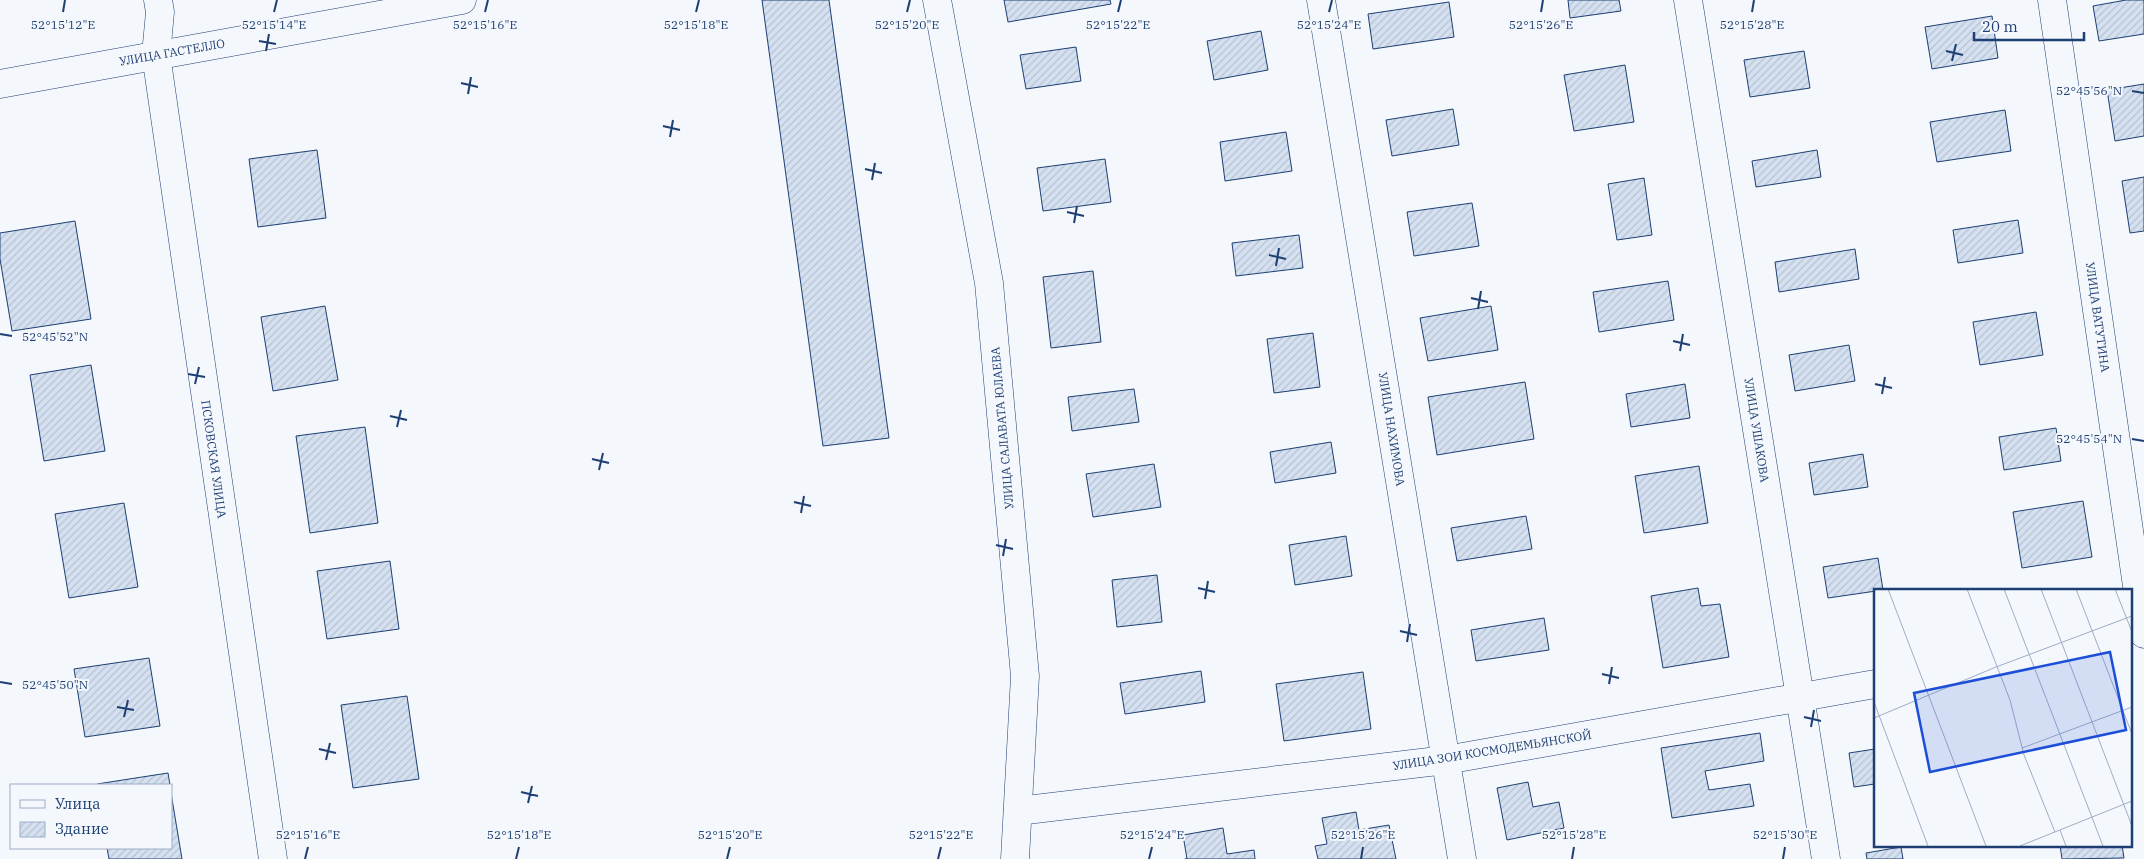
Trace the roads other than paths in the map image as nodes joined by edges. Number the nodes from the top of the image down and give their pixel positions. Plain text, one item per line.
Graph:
1 (158, 0) edge
2 (462, 0) edge
3 (937, 0) edge
4 (1321, 0) edge
5 (1688, 0) edge
6 (2052, 0) edge
7 (156, 55) junction
8 (0, 84) edge
9 (2144, 634) edge
10 (1874, 684) edge
11 (1800, 697) junction
12 (1446, 760) junction
13 (1018, 811) junction
14 (273, 859) edge
15 (1015, 859) edge
16 (1462, 859) edge
17 (1826, 859) edge

1 - 7 street, ПСКОВСКАЯ УЛИЦА
2 - 7 street, УЛИЦА ГАСТЕЛЛО
3 - 13 street, УЛИЦА САЛАВАТА ЮЛАЕВА
4 - 12 street, УЛИЦА НАХИМОВА
5 - 11 street, УЛИЦА УШАКОВА
6 - 9 street, УЛИЦА ВАТУТИНА
7 - 8 street, УЛИЦА ГАСТЕЛЛО
7 - 14 street, ПСКОВСКАЯ УЛИЦА
10 - 11 street, УЛИЦА ЗОИ КОСМОДЕМЬЯНСКОЙ
11 - 12 street, УЛИЦА ЗОИ КОСМОДЕМЬЯНСКОЙ
11 - 17 street, УЛИЦА УШАКОВА
12 - 13 street, УЛИЦА ЗОИ КОСМОДЕМЬЯНСКОЙ
12 - 16 street, УЛИЦА НАХИМОВА
13 - 15 street, УЛИЦА САЛАВАТА ЮЛАЕВА

